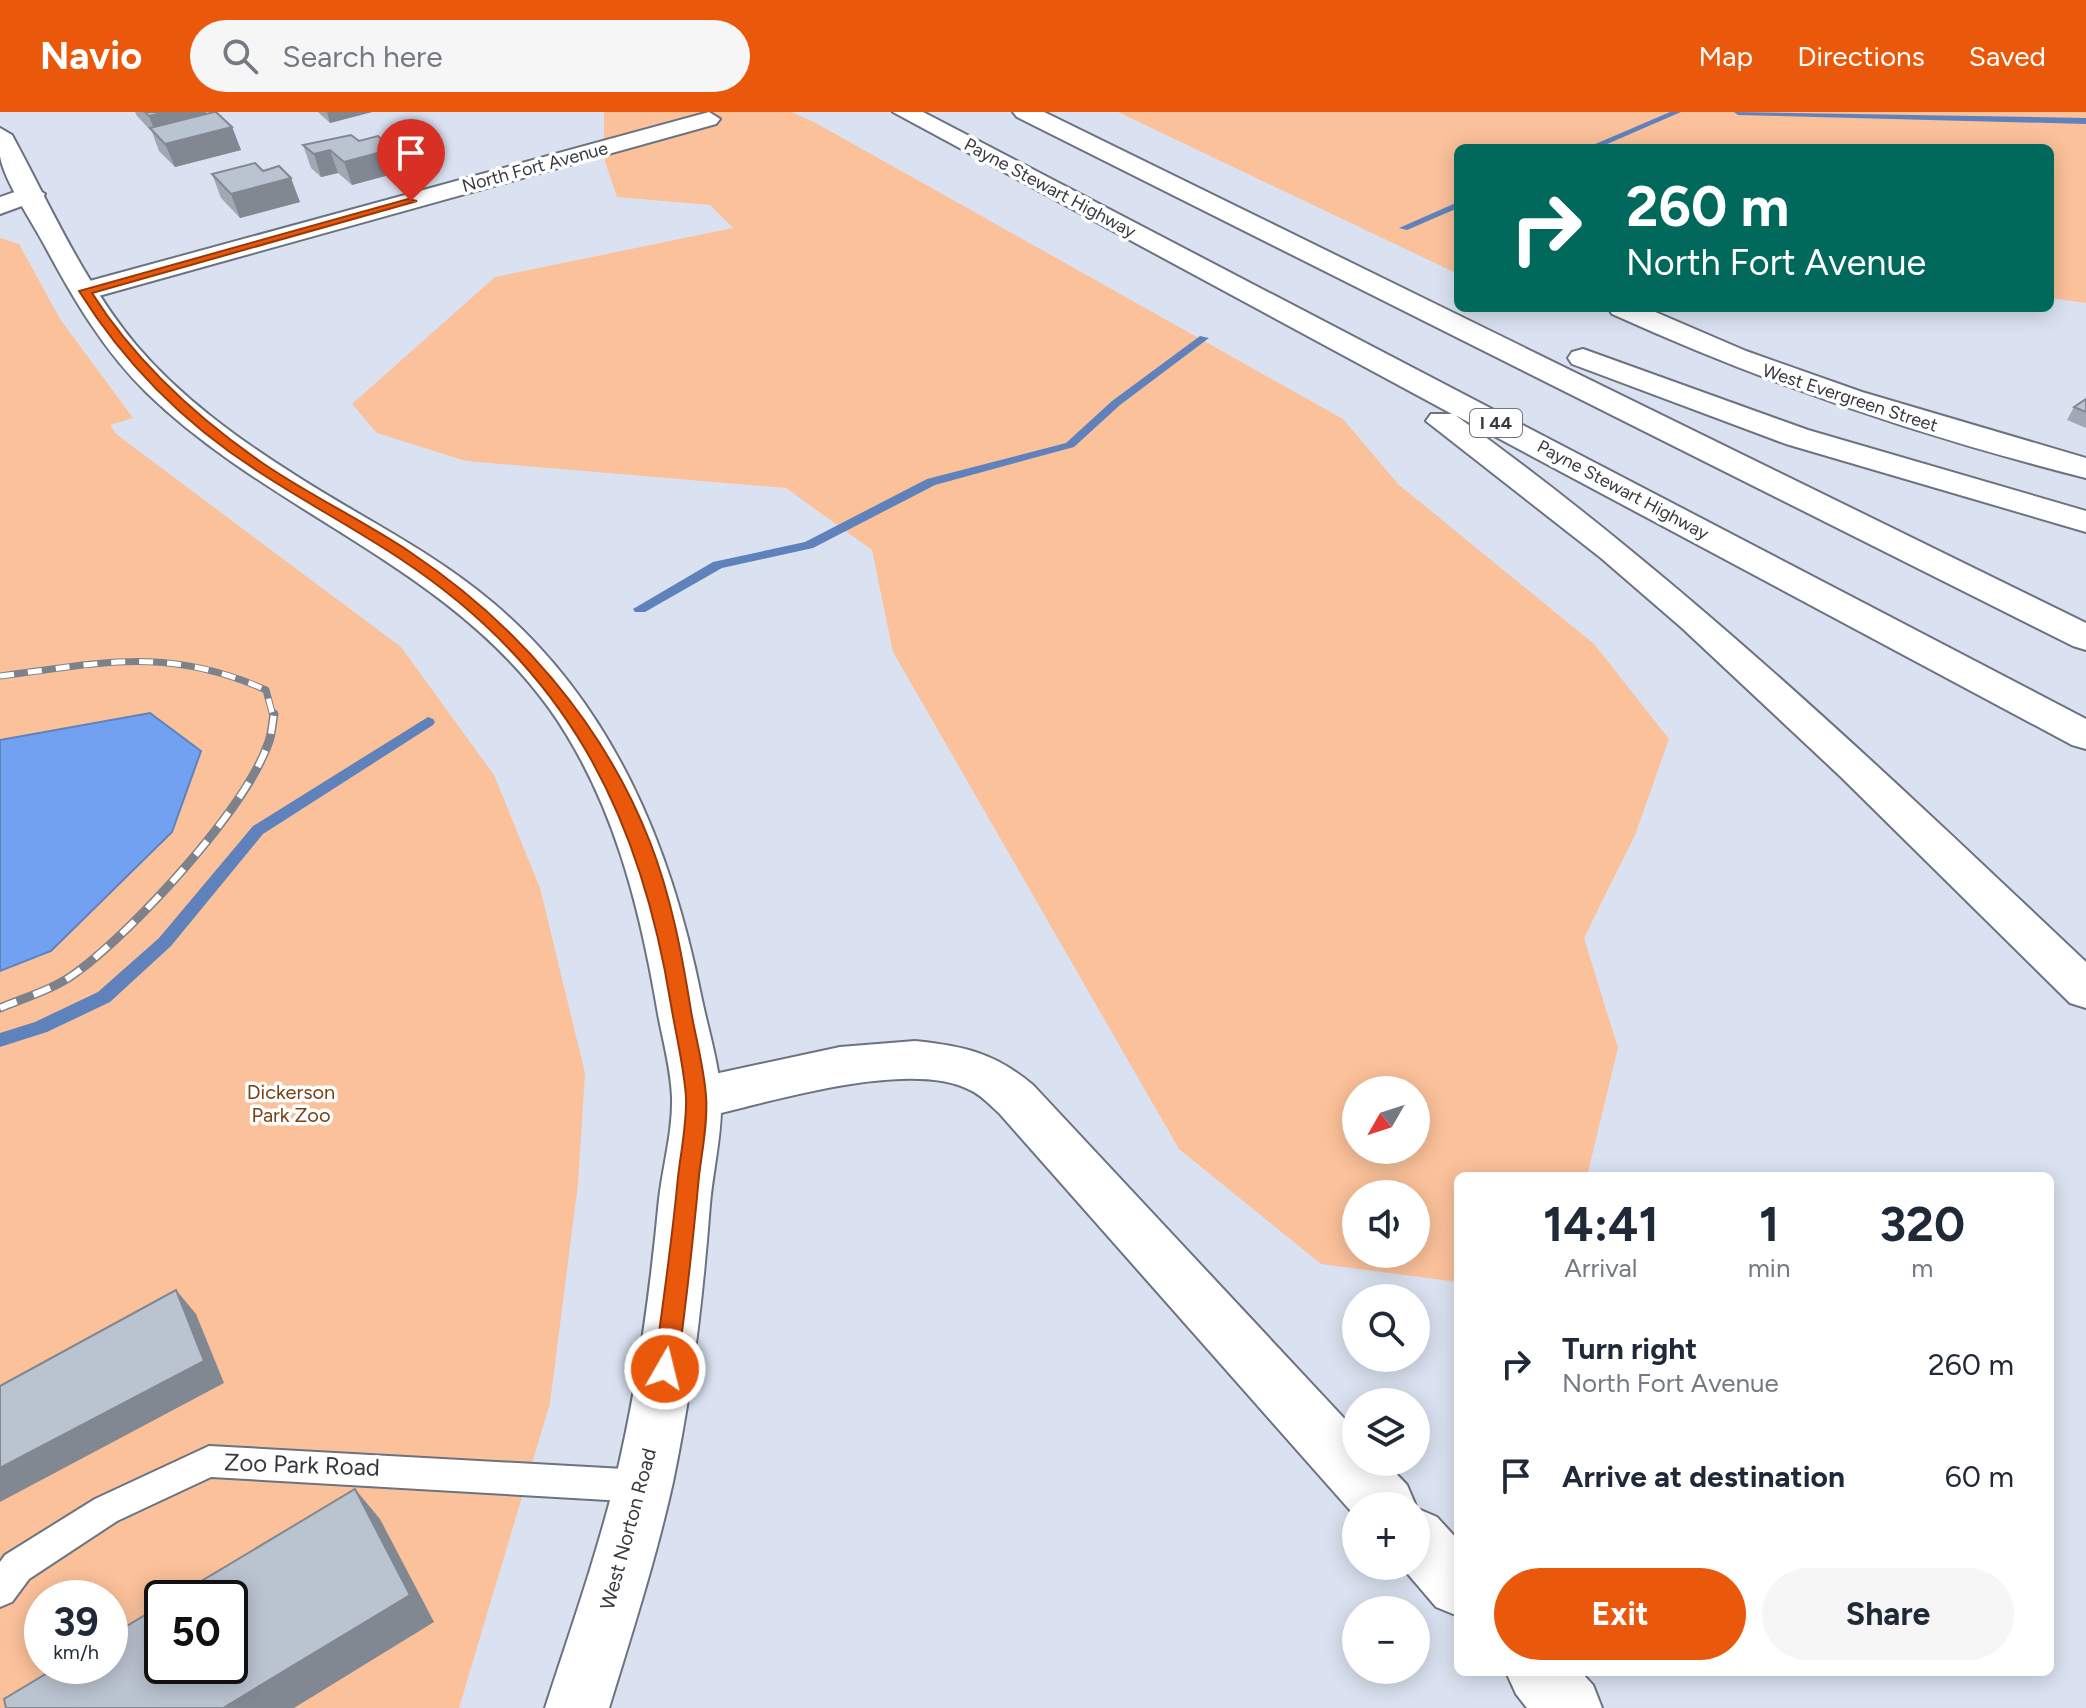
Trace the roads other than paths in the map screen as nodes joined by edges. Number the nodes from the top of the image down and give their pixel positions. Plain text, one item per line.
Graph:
1 (905, 112) edge
2 (1025, 112) edge
3 (708, 119) dead end
4 (0, 135) edge
5 (16, 200) edge
6 (1316, 254) junction
7 (85, 291) junction
8 (1272, 304) junction
9 (1454, 307) edge
10 (1466, 312) edge
11 (1631, 312) edge
12 (2086, 468) edge
13 (2086, 522) edge
14 (2086, 638) edge
15 (2086, 736) edge
16 (2086, 990) edge
17 (696, 1098) junction
18 (642, 1486) junction
19 (1373, 1492) edge
20 (1430, 1554) edge
21 (1454, 1581) edge
22 (0, 1590) edge
23 (1542, 1676) edge
24 (577, 1708) edge
25 (1570, 1708) edge

1 - 8 main road, Payne Stewart Highway / I 44
2 - 6 main road
3 - 7 main road, North Fort Avenue
4 - 5 main road, West Norton Road
5 - 7 main road, West Norton Road
6 - 9 main road
6 - 14 main road
7 - 17 main road, West Norton Road
8 - 15 main road, Payne Stewart Highway / I 44
8 - 16 main road
10 - 13 main road
11 - 12 main road, West Evergreen Street
17 - 18 main road, West Norton Road
17 - 19 main road
18 - 22 lane, Zoo Park Road
18 - 24 main road, West Norton Road
20 - 21 main road
23 - 25 main road

